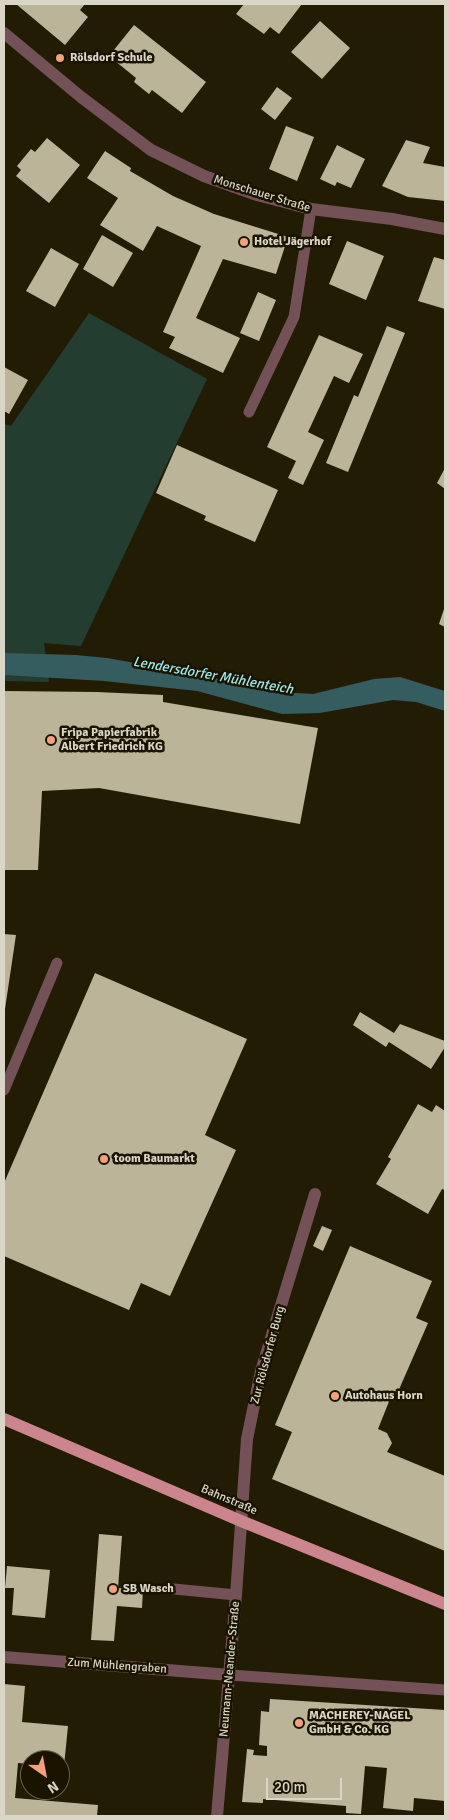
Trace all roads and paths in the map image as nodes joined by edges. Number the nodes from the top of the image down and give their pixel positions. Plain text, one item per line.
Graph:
1 (4, 33) edge
2 (311, 209) junction
3 (445, 229) edge
4 (249, 412) dead end
5 (57, 964) dead end
6 (4, 1090) edge
7 (315, 1194) dead end
8 (4, 1419) edge
9 (241, 1521) junction
10 (174, 1589) dead end
11 (236, 1595) junction
12 (445, 1604) edge
13 (4, 1657) edge
14 (230, 1675) junction
15 (445, 1690) edge
16 (217, 1816) edge

1 - 2 street, Monschauer Straße
2 - 3 street, Monschauer Straße
2 - 4 lane
5 - 6 lane
7 - 9 street, Zur Rölsdorfer Burg
8 - 9 main road, Bahnstraße
9 - 11 street, Neumann-Neander-Straße
9 - 12 main road, Bahnstraße
10 - 11 lane
11 - 14 street, Neumann-Neander-Straße
13 - 14 street, Zum Mühlengraben
14 - 15 lane
14 - 16 street, Neumann-Neander-Straße

